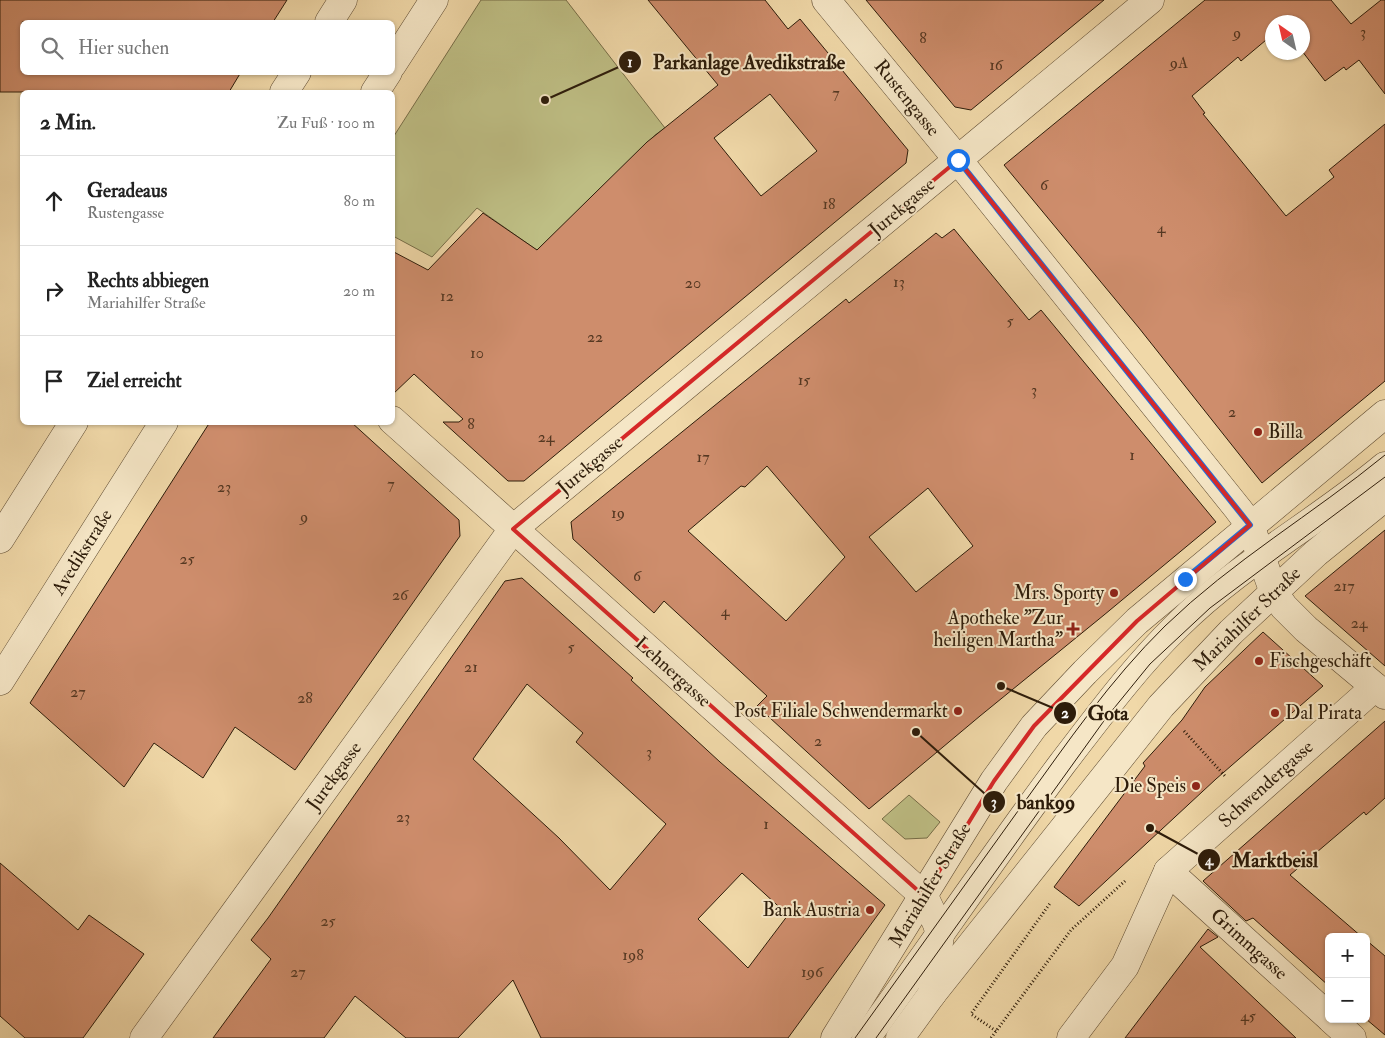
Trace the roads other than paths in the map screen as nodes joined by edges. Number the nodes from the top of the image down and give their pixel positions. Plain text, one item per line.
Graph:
1 (343, 0) edge
2 (434, 0) edge
3 (826, 0) edge
4 (1150, 0) edge
5 (330, 20) edge
6 (395, 60) edge
7 (295, 75) edge
8 (386, 75) edge
9 (285, 90) edge
10 (376, 90) edge
11 (958, 160) junction
12 (1385, 414) edge
13 (395, 423) edge
14 (72, 425) edge
15 (162, 425) edge
16 (1385, 466) edge
17 (1385, 496) edge
18 (1250, 525) junction
19 (513, 529) junction
20 (0, 539) edge
21 (1262, 557) junction
22 (1274, 593) junction
23 (0, 682) edge
24 (1380, 691) edge
25 (1168, 871) junction
26 (924, 896) junction
27 (940, 935) junction
28 (932, 994) junction
29 (1325, 1013) edge
30 (1336, 1023) edge
31 (144, 1038) edge
32 (835, 1038) edge
33 (866, 1038) edge
34 (900, 1038) edge
35 (1071, 1038) edge
36 (1352, 1038) edge

1 - 5 street
2 - 6 street
3 - 11 street, Rustengasse
4 - 11 street, Jurekgasse
7 - 9 street
8 - 10 street
11 - 18 street, Rustengasse
11 - 19 street, Jurekgasse
12 - 18 street, Mariahilfer Straße
13 - 19 street, Lehnergasse
14 - 20 street
15 - 23 street, Avedikstraße
16 - 21 street
17 - 22 street, Mariahilfer Straße
18 - 21 street, Rustengasse
18 - 26 street, Mariahilfer Straße
19 - 26 street, Lehnergasse
19 - 31 street, Jurekgasse
21 - 22 street, Rustengasse
21 - 27 street
22 - 24 street
22 - 28 street, Mariahilfer Straße
24 - 25 street, Schwendergasse
25 - 29 street, Grimmgasse
25 - 35 street, Schwendergasse
26 - 27 street, Lehnergasse
26 - 32 street, Mariahilfer Straße
27 - 28 street, Lehnergasse
27 - 33 street
28 - 34 street, Mariahilfer Straße
30 - 36 street, Grimmgasse

